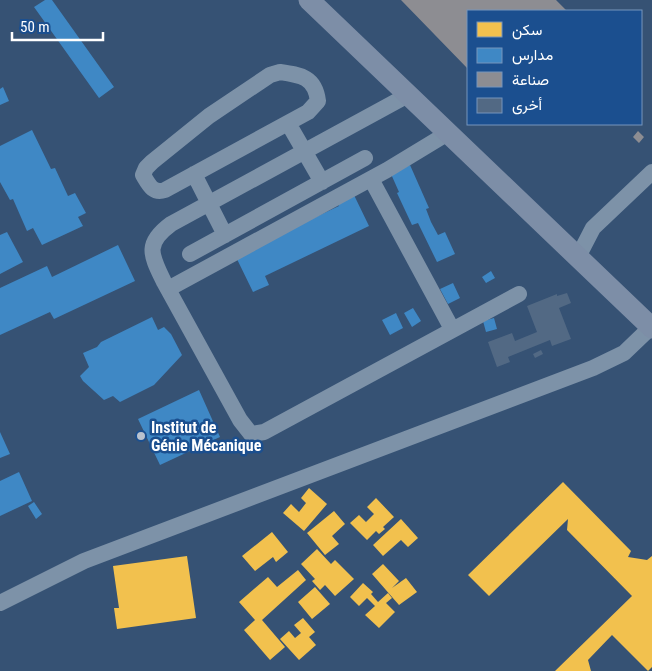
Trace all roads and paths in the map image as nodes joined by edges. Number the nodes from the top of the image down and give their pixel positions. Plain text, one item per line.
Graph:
1 (309, 0) edge
2 (408, 95) junction
3 (288, 123) junction
4 (448, 133) junction
5 (305, 152) junction
6 (365, 158) dead end
7 (652, 172) edge
8 (194, 174) junction
9 (371, 179) junction
10 (322, 182) junction
11 (210, 204) junction
12 (225, 235) junction
13 (190, 254) dead end
14 (578, 257) junction
15 (168, 289) junction
16 (519, 294) dead end
17 (652, 327) edge
18 (452, 329) junction
19 (0, 603) edge

1 - 2 main road
2 - 4 main road
2 - 5 street
3 - 5 street
3 - 8 street
3 - 8 street
4 - 9 street
4 - 14 main road
5 - 10 street
5 - 11 street
6 - 10 street
7 - 14 street
8 - 11 street
9 - 15 street
9 - 18 street
10 - 12 street
11 - 12 street
11 - 15 street
12 - 13 street
14 - 17 main road
15 - 18 street
16 - 18 street
17 - 19 street

